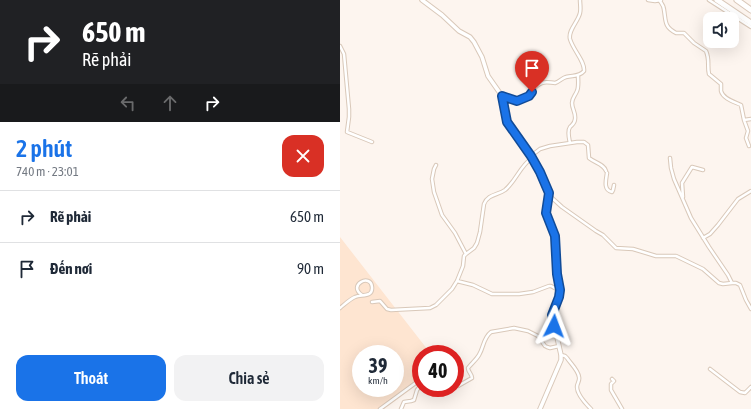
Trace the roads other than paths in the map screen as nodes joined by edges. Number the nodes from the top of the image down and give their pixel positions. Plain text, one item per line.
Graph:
1 (422, 0) edge
2 (580, 0) edge
3 (648, 0) edge
4 (661, 0) edge
5 (710, 0) edge
6 (717, 0) edge
7 (737, 0) edge
8 (751, 10) edge
9 (751, 23) edge
10 (751, 27) edge
11 (340, 46) edge
12 (578, 75) junction
13 (502, 96) junction
14 (751, 119) edge
15 (744, 120) junction
16 (372, 142) dead end
17 (570, 143) junction
18 (749, 146) dead end
19 (532, 157) junction
20 (670, 158) dead end
21 (436, 165) dead end
22 (702, 170) dead end
23 (614, 185) dead end
24 (751, 191) edge
25 (549, 197) junction
26 (683, 201) junction
27 (703, 238) junction
28 (466, 254) junction
29 (457, 282) junction
30 (732, 283) junction
31 (357, 290) junction
32 (560, 291) junction
33 (362, 295) junction
34 (354, 297) junction
35 (372, 302) dead end
36 (340, 308) edge
37 (751, 308) edge
38 (559, 346) junction
39 (561, 356) junction
40 (710, 369) dead end
41 (612, 379) dead end
42 (464, 383) edge
43 (412, 386) edge
44 (751, 387) edge
45 (415, 397) edge
46 (380, 409) edge
47 (401, 409) edge
48 (540, 409) edge
49 (591, 409) edge
50 (622, 409) edge

1 - 13 street
2 - 12 street
3 - 4 street
4 - 15 street
5 - 10 street
6 - 9 highway
7 - 8 highway
11 - 16 street
12 - 13 street
12 - 17 street
13 - 19 street
14 - 15 street
15 - 18 street
17 - 19 street
17 - 23 street
19 - 25 street
19 - 28 street
20 - 26 street
21 - 28 street
22 - 26 street
24 - 27 street
25 - 30 street
25 - 32 street
26 - 27 street
27 - 30 street
28 - 29 street
29 - 32 street
29 - 35 street
30 - 37 street
31 - 33 street
31 - 33 street
31 - 34 street
32 - 38 street
33 - 34 street
34 - 36 street
38 - 39 street
38 - 42 street
39 - 48 street
39 - 49 street
40 - 44 street
41 - 50 street
43 - 46 street
45 - 47 street

